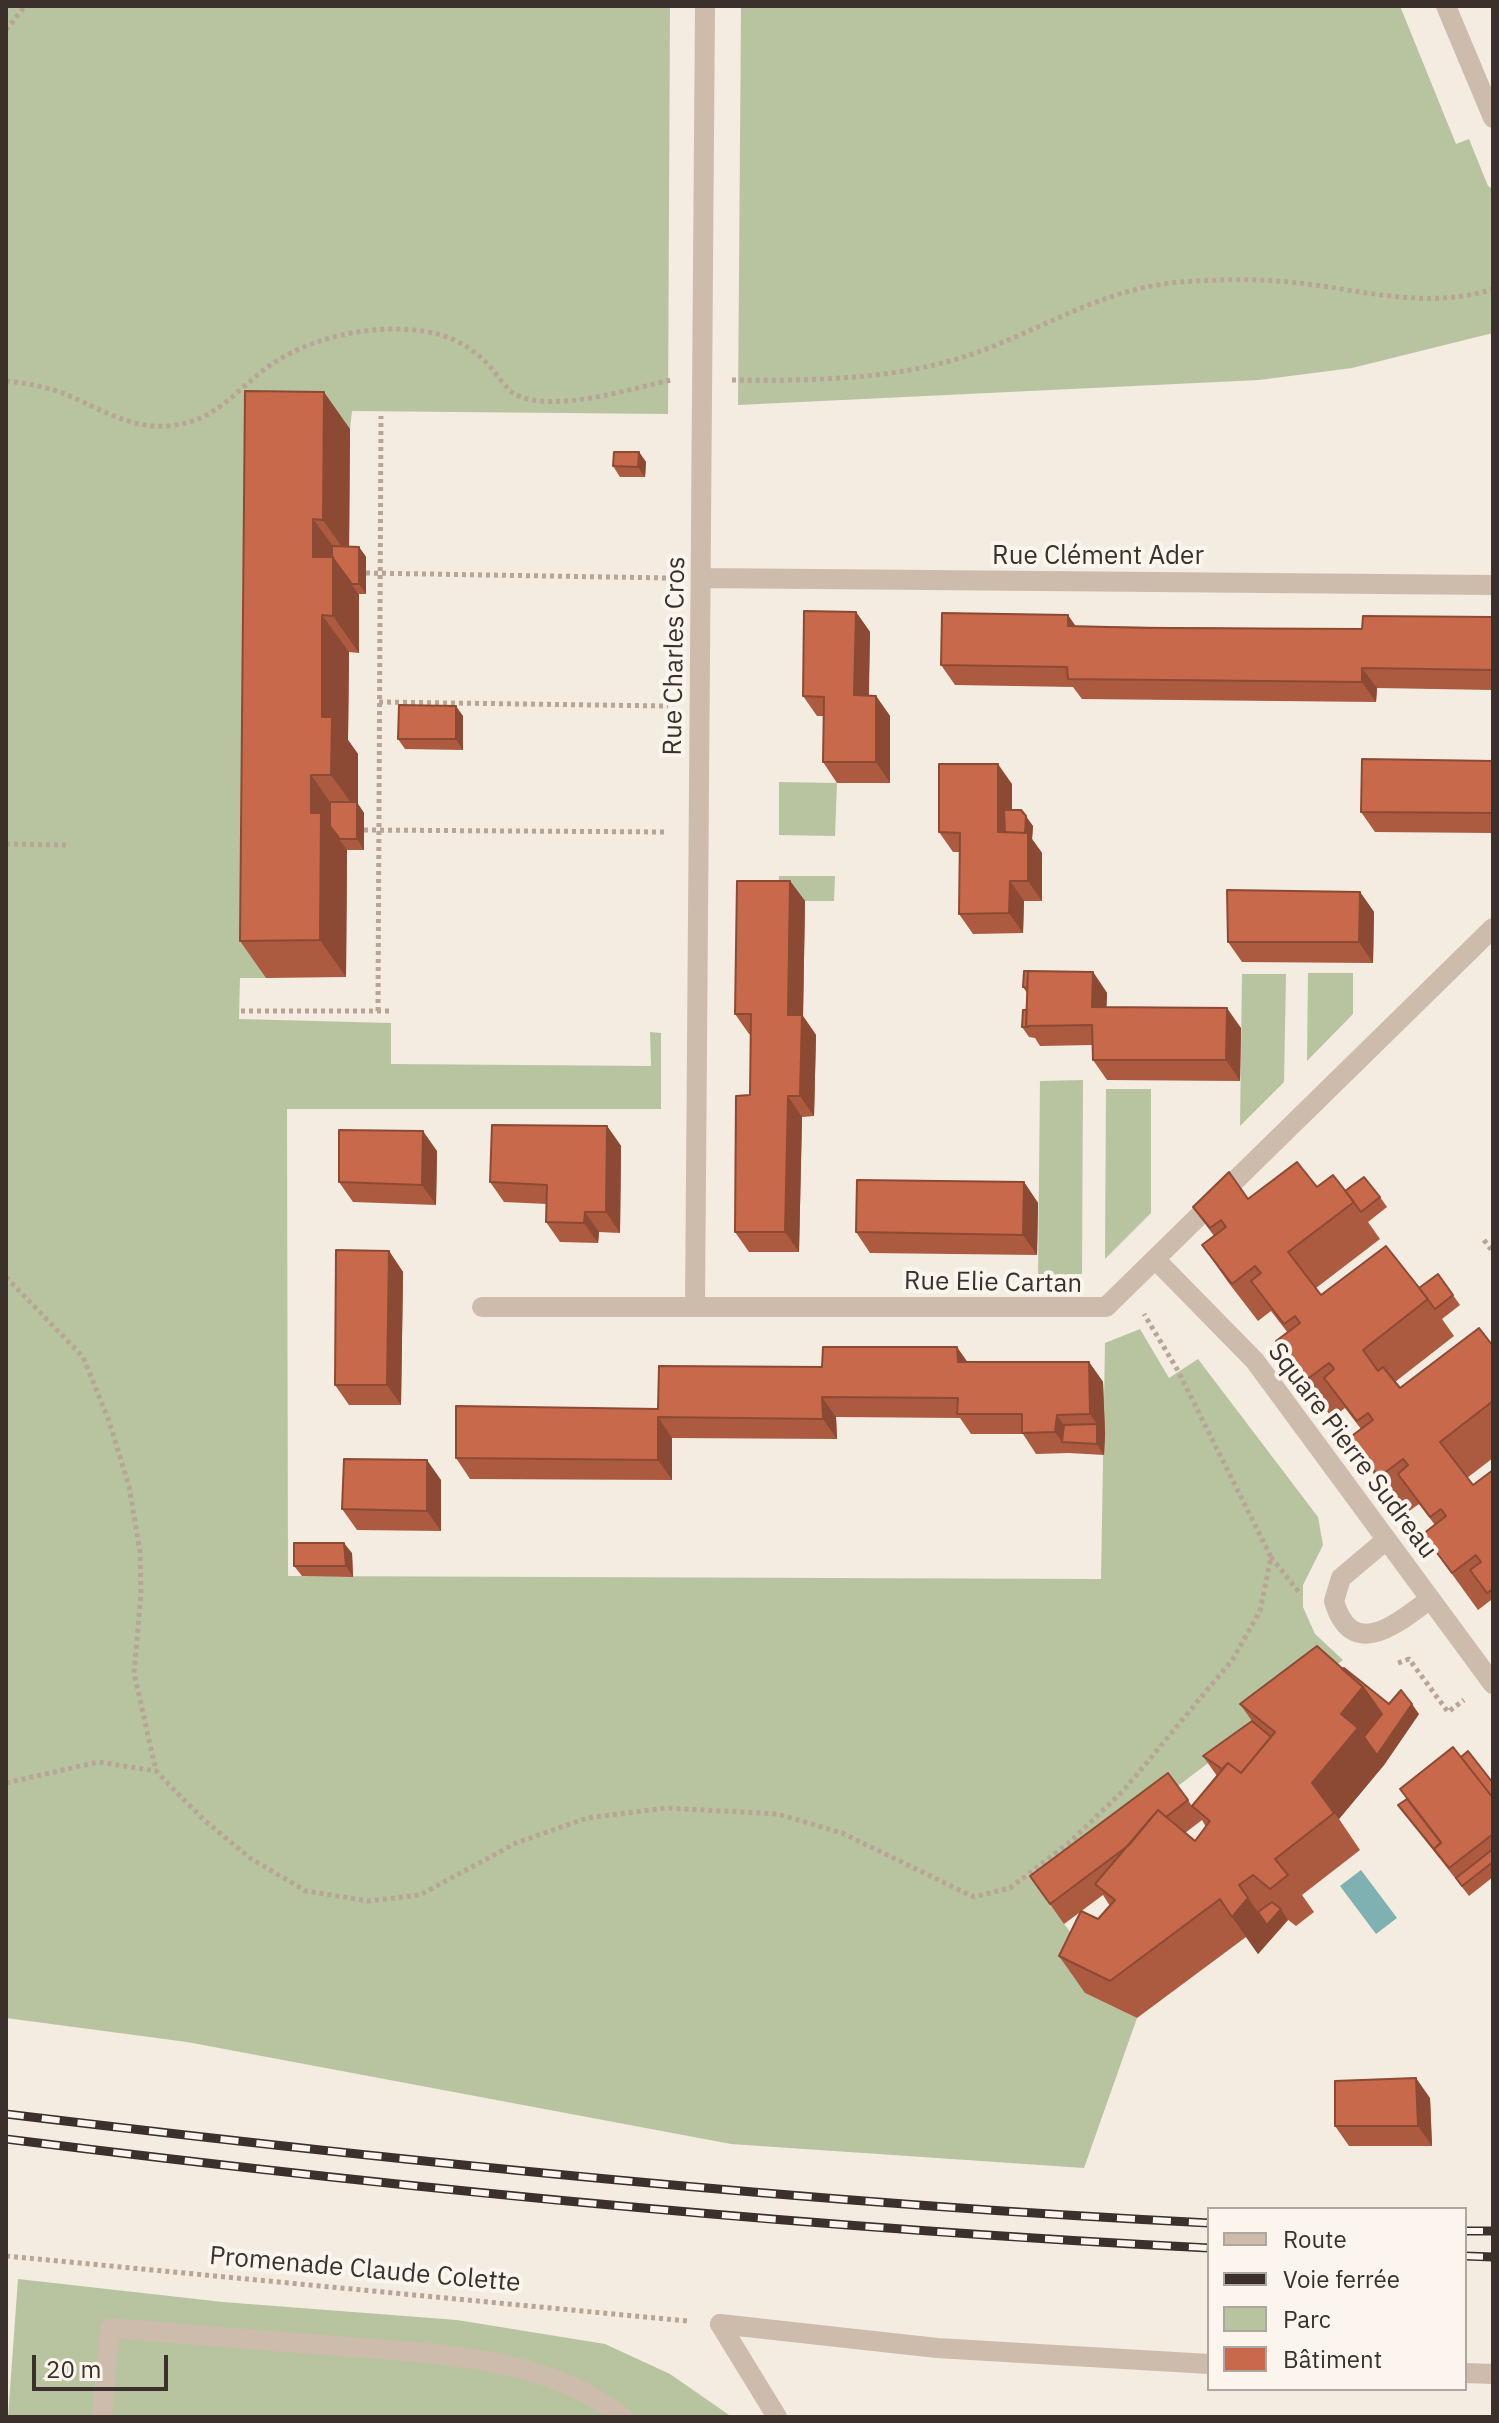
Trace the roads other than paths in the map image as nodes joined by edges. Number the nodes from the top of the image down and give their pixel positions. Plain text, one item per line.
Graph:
1 (705, 6) edge
2 (1446, 6) edge
3 (1493, 118) edge
4 (702, 578) junction
5 (1493, 585) edge
6 (1493, 928) edge
7 (1157, 1261) junction
8 (695, 1305) junction
9 (482, 1307) dead end
10 (1386, 1540) junction
11 (1430, 1599) junction
12 (1493, 1684) edge
13 (1207, 2364) edge
14 (1467, 2373) edge
15 (1493, 2374) edge
16 (102, 2417) edge
17 (622, 2417) edge
18 (777, 2417) edge

1 - 4 street, Rue Charles Cros
2 - 3 street
4 - 5 street, Rue Clément Ader
4 - 8 street, Rue Charles Cros
6 - 7 street, Rue Elie Cartan
7 - 8 street, Rue Elie Cartan
7 - 10 street, Square Pierre Sudreau
8 - 9 street, Rue Elie Cartan
10 - 11 street, Square Pierre Sudreau
10 - 11 street
11 - 12 street, Square Pierre Sudreau
13 - 18 street
14 - 15 street
16 - 17 street

